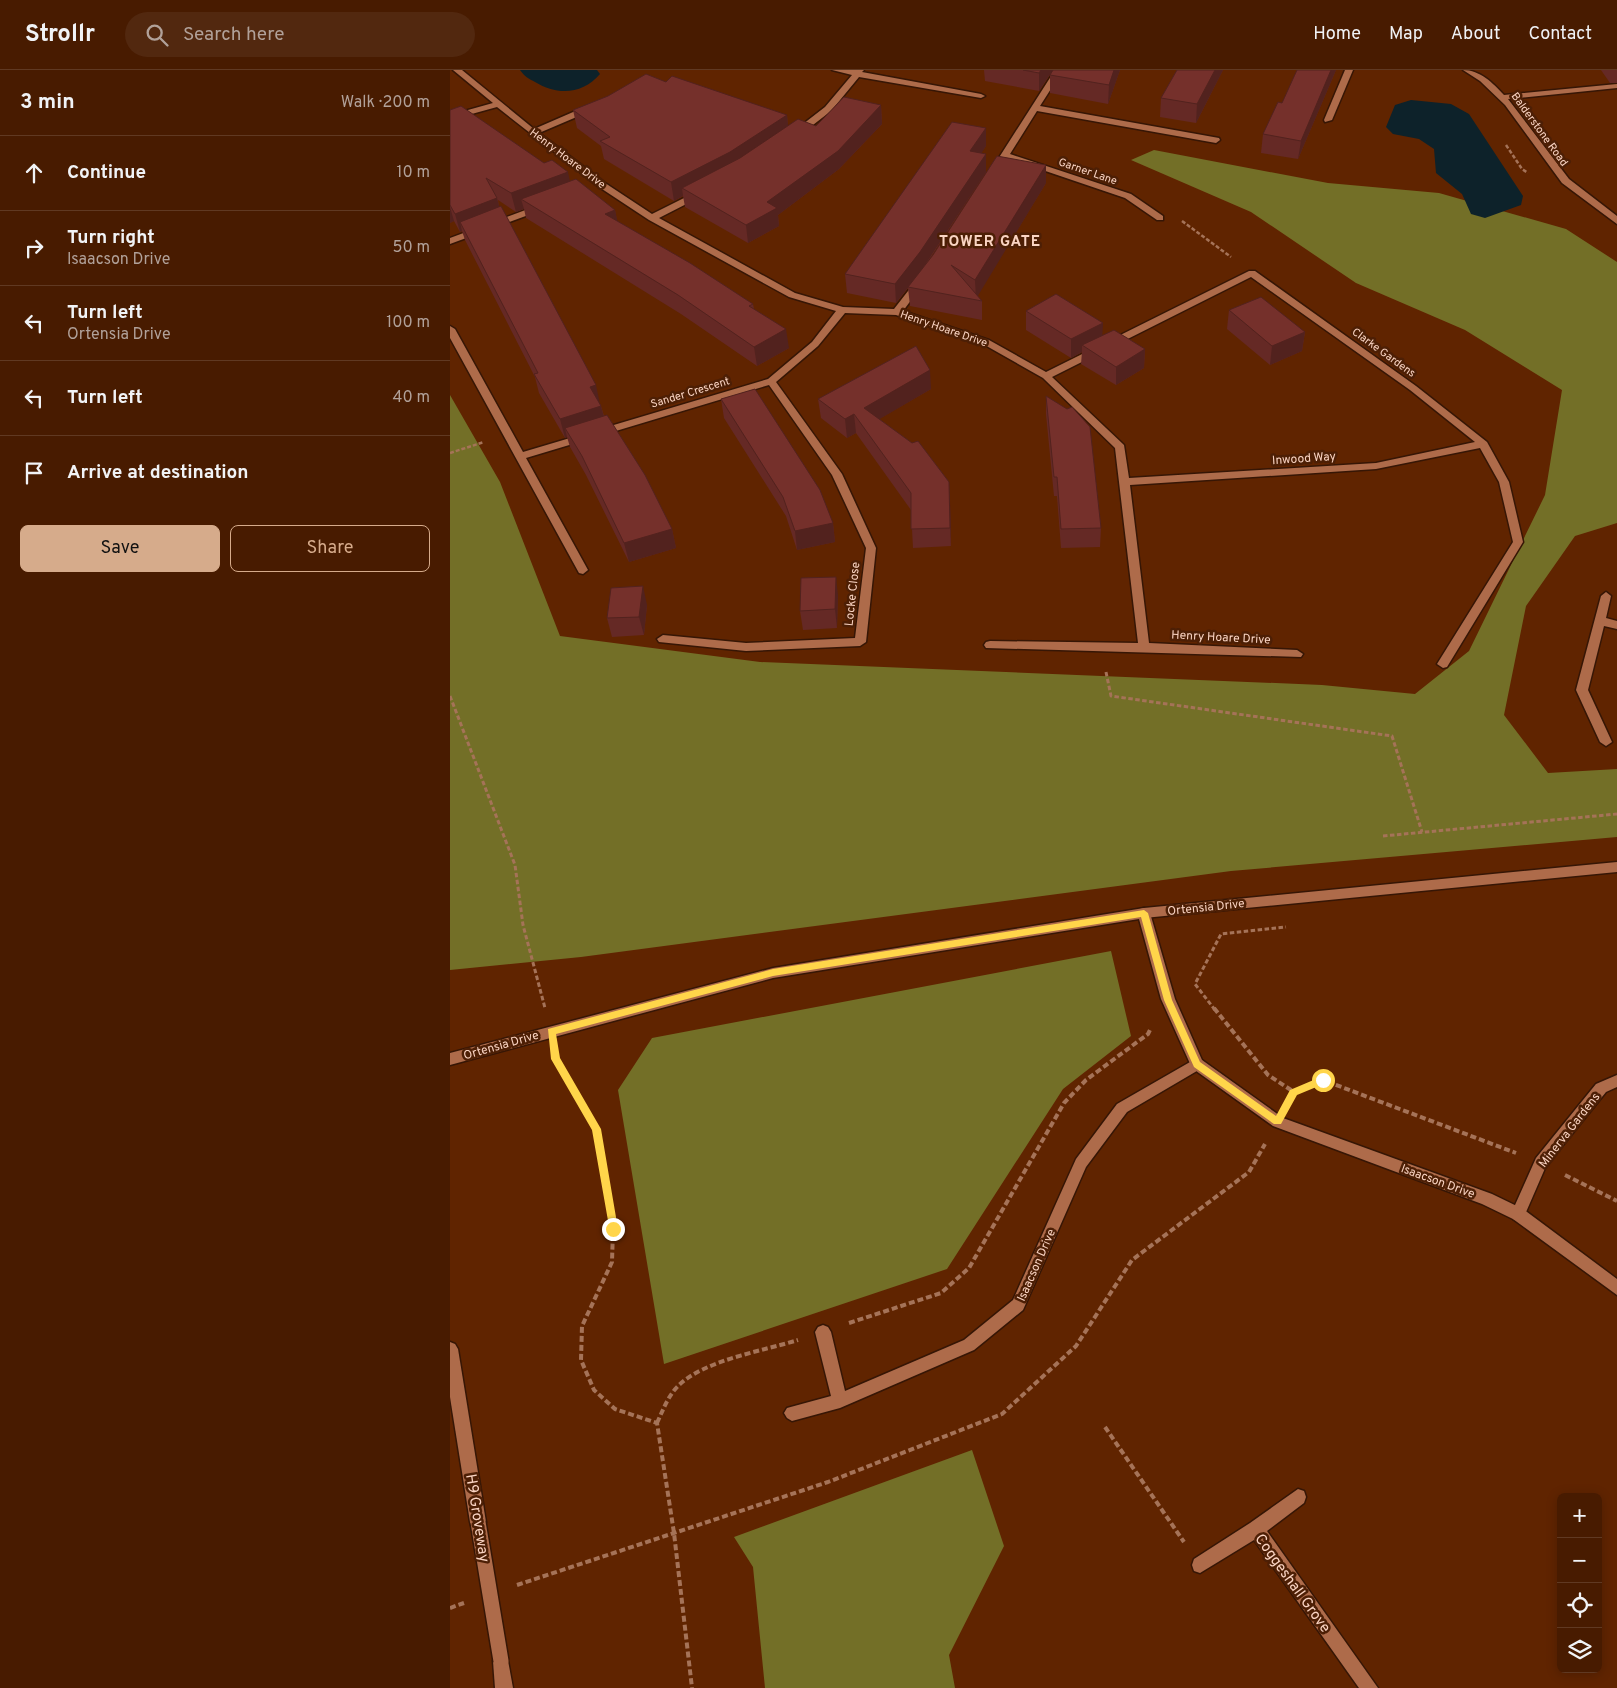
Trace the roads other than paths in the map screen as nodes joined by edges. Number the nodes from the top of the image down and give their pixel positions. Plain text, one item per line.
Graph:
1 (458, 70) edge
2 (836, 70) edge
3 (1059, 70) edge
4 (1349, 70) edge
5 (1467, 70) edge
6 (859, 72) edge
7 (1617, 86) edge
8 (981, 96) dead end
9 (1504, 97) junction
10 (603, 103) edge
11 (499, 104) junction
12 (1035, 108) junction
13 (450, 118) edge
14 (1328, 120) dead end
15 (533, 132) junction
16 (791, 138) edge
17 (1216, 140) dead end
18 (1004, 155) junction
19 (989, 178) edge
20 (704, 191) edge
21 (548, 205) edge
22 (652, 218) junction
23 (1160, 218) dead end
24 (1617, 221) edge
25 (450, 241) edge
26 (927, 273) edge
27 (842, 310) junction
28 (897, 312) junction
29 (450, 329) edge
30 (1046, 376) junction
31 (771, 381) junction
32 (1483, 444) junction
33 (520, 456) junction
34 (1124, 482) junction
35 (583, 570) dead end
36 (1606, 596) dead end
37 (1600, 621) junction
38 (1617, 625) edge
39 (663, 639) dead end
40 (990, 645) dead end
41 (1144, 647) junction
42 (1298, 654) dead end
43 (1442, 664) dead end
44 (1606, 742) dead end
45 (1617, 867) edge
46 (1144, 913) junction
47 (450, 1059) edge
48 (1197, 1064) junction
49 (1617, 1081) edge
50 (1518, 1214) junction
51 (1617, 1288) edge
52 (823, 1332) road end
53 (450, 1348) edge
54 (840, 1401) junction
55 (792, 1412) dead end
56 (1298, 1497) dead end
57 (1256, 1529) junction
58 (1200, 1565) road end
59 (504, 1688) edge
60 (1369, 1688) edge

1 - 11 street, Henry Hoare Drive
2 - 6 street
3 - 12 street
4 - 14 street
5 - 9 street, Balderstone Road
6 - 8 street
6 - 16 street
7 - 9 street
9 - 24 street, Balderstone Road
10 - 15 street
11 - 13 street
11 - 15 street, Henry Hoare Drive
12 - 17 street
12 - 18 street
15 - 22 street, Henry Hoare Drive
18 - 19 street
18 - 23 street, Garner Lane
20 - 22 street
21 - 25 street
22 - 27 street, Henry Hoare Drive
26 - 28 street
27 - 28 street, Henry Hoare Drive
27 - 31 street, Sander Crescent
28 - 30 street, Henry Hoare Drive
29 - 33 street
30 - 32 street, Clarke Gardens
30 - 34 street, Henry Hoare Drive
31 - 33 street, Sander Crescent
31 - 39 street, Locke Close
32 - 34 street, Inwood Way
32 - 43 street, Clarke Gardens
33 - 35 street
34 - 41 street, Henry Hoare Drive
36 - 37 street
37 - 38 street
37 - 44 street
40 - 41 street, Henry Hoare Drive
41 - 42 street, Henry Hoare Drive
45 - 46 street, Ortensia Drive
46 - 47 street, Ortensia Drive
46 - 48 street
48 - 50 street, Isaacson Drive
48 - 54 street, Isaacson Drive
49 - 50 street, Minerva Gardens
50 - 51 street, Isaacson Drive
52 - 54 street
53 - 59 street, H9 Groveway, bridge
54 - 55 street, Isaacson Drive
56 - 57 street
57 - 58 street, Coggeshall Grove
57 - 60 street, Coggeshall Grove

